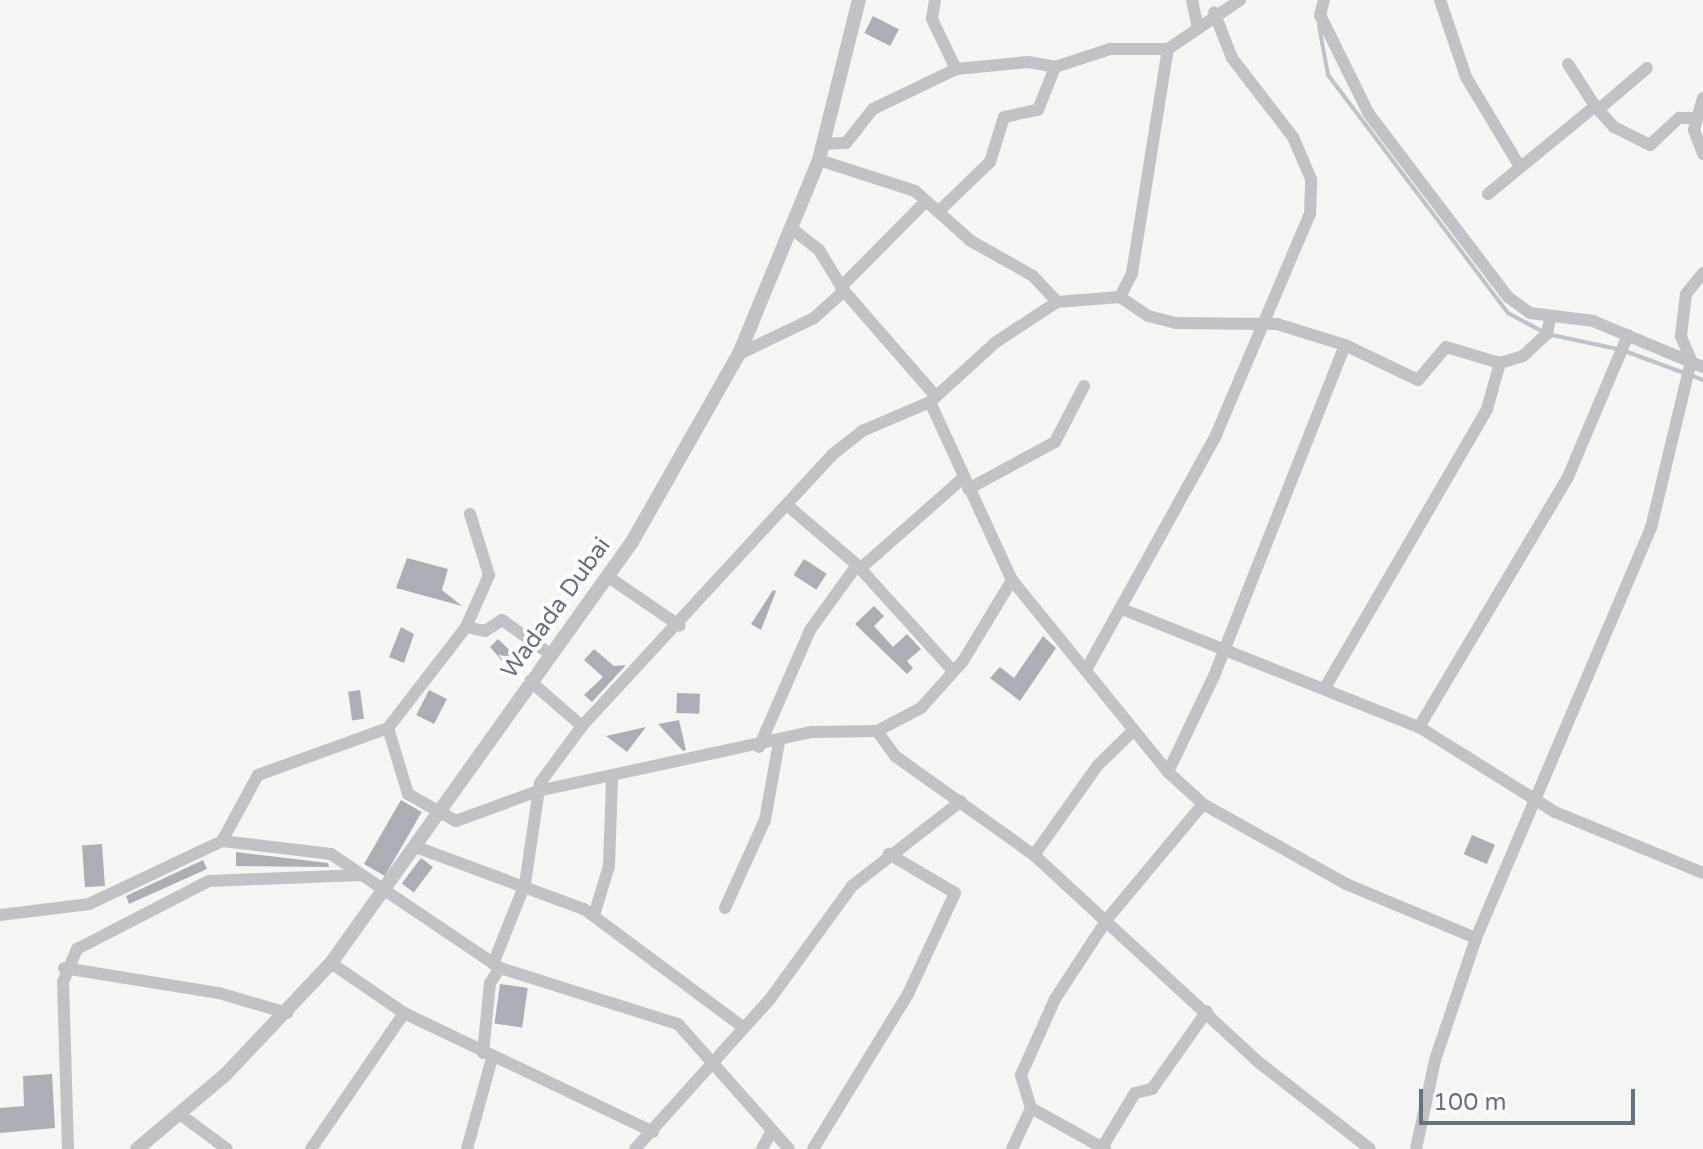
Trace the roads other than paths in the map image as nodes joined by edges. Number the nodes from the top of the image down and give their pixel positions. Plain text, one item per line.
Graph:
1 (859, 0) edge
2 (935, 0) edge
3 (1192, 0) edge
4 (1240, 0) edge
5 (1324, 0) edge
6 (1440, 0) edge
7 (1214, 12) junction
8 (1197, 24) junction
9 (1168, 49) junction
10 (1568, 64) dead end
11 (1055, 67) junction
12 (1647, 68) dead end
13 (956, 69) junction
14 (1703, 98) edge
15 (1597, 108) junction
16 (1695, 118) junction
17 (824, 144) junction
18 (1703, 154) edge
19 (819, 160) junction
20 (1520, 167) junction
21 (1488, 194) dead end
22 (926, 201) junction
23 (939, 211) junction
24 (791, 228) junction
25 (1703, 273) edge
26 (842, 289) junction
27 (1120, 297) junction
28 (1057, 302) junction
29 (1550, 318) junction
30 (1261, 322) junction
31 (1628, 335) junction
32 (1345, 345) junction
33 (739, 354) junction
34 (1500, 363) junction
35 (1695, 363) edge
36 (1084, 386) dead end
37 (932, 398) junction
38 (965, 483) junction
39 (787, 505) junction
40 (470, 514) dead end
41 (859, 566) junction
42 (607, 576) junction
43 (1012, 580) junction
44 (1122, 609) junction
45 (680, 626) junction
46 (466, 627) junction
47 (1224, 651) junction
48 (550, 654) junction
49 (1086, 670) junction
50 (953, 671) junction
51 (530, 681) junction
52 (1326, 686) junction
53 (582, 726) junction
54 (1419, 727) junction
55 (388, 728) junction
56 (1134, 730) junction
57 (877, 731) junction
58 (779, 742) junction
59 (759, 747) junction
60 (1168, 772) junction
61 (612, 779) junction
62 (538, 791) junction
63 (1539, 799) junction
64 (961, 801) junction
65 (1203, 804) junction
66 (434, 811) junction
67 (222, 841) junction
68 (416, 847) junction
69 (889, 854) junction
70 (1034, 855) junction
71 (1703, 873) edge
72 (361, 875) junction
73 (525, 884) junction
74 (388, 890) junction
75 (725, 908) dead end
76 (0, 915) edge
77 (594, 915) junction
78 (1108, 918) junction
79 (1476, 938) junction
80 (331, 963) junction
81 (496, 966) junction
82 (64, 968) junction
83 (1207, 1011) junction
84 (287, 1013) junction
85 (404, 1013) junction
86 (744, 1028) junction
87 (488, 1056) junction
88 (715, 1063) junction
89 (1031, 1108) junction
90 (181, 1115) junction
91 (653, 1132) junction
92 (770, 1134) junction
93 (1104, 1148) edge
94 (68, 1149) edge
95 (137, 1149) edge
96 (227, 1149) edge
97 (311, 1149) edge
98 (467, 1149) edge
99 (635, 1149) edge
100 (762, 1149) edge
101 (789, 1149) edge
102 (813, 1149) edge
103 (1012, 1149) edge
104 (1370, 1149) edge
105 (1416, 1149) edge

1 - 17 street, Wadada Dubai
2 - 13 street
3 - 8 street
4 - 7 street
5 - 29 street
6 - 20 street
7 - 8 street
7 - 30 street
8 - 9 street
9 - 11 street
9 - 27 street
10 - 15 street
11 - 13 street
11 - 23 street
12 - 15 street
13 - 17 street
14 - 16 street
15 - 16 street
15 - 20 street
16 - 18 street
17 - 19 street, Wadada Dubai
19 - 22 street
19 - 24 street, Wadada Dubai
20 - 21 street
22 - 23 street
22 - 26 street
23 - 28 street
24 - 26 street
24 - 33 street, Wadada Dubai
25 - 35 street
26 - 33 street
26 - 37 street
27 - 28 street
27 - 30 street
28 - 37 street
29 - 31 street
29 - 34 street
30 - 32 street
30 - 44 street
31 - 35 street
31 - 54 street
32 - 34 street
32 - 47 street
33 - 42 street, Wadada Dubai
34 - 52 street
35 - 63 street
36 - 38 street
37 - 38 street
37 - 39 street
38 - 41 street
38 - 43 street
39 - 41 street
39 - 45 street
40 - 46 street
41 - 50 street
41 - 59 street
42 - 45 street
42 - 48 street, Wadada Dubai
43 - 49 street
43 - 50 street
44 - 47 street
44 - 49 street
45 - 53 street
46 - 48 street
46 - 55 street
47 - 52 street
47 - 60 street
48 - 51 street, Wadada Dubai
49 - 56 street
50 - 57 street
51 - 53 street
51 - 66 street, Wadada Dubai
52 - 54 street
53 - 62 street
54 - 63 street
55 - 66 street
55 - 67 street
56 - 60 street
56 - 70 street
57 - 58 street
57 - 64 street
58 - 59 street
58 - 75 street
59 - 61 street
60 - 65 street
61 - 62 street
61 - 77 street
62 - 66 street
62 - 73 street
63 - 71 street
63 - 79 street
64 - 69 street
64 - 70 street
65 - 78 street
65 - 79 street
66 - 68 street, Wadada Dubai
67 - 72 street
67 - 76 street
68 - 73 street
68 - 74 street, Wadada Dubai
69 - 86 street
69 - 102 street
70 - 78 street
72 - 74 street
72 - 82 street
73 - 77 street
73 - 81 street
74 - 80 street, Wadada Dubai
74 - 81 street
77 - 86 street
78 - 83 street
78 - 89 street
79 - 105 street
80 - 84 street, Wadada Dubai
80 - 85 street
81 - 87 street
81 - 88 street
82 - 84 street
82 - 94 street
83 - 93 street
83 - 104 street
84 - 90 street, Wadada Dubai
85 - 87 street
85 - 97 street
86 - 88 street
87 - 91 street
87 - 98 street
88 - 91 street
88 - 92 street
89 - 93 street
89 - 103 street
90 - 95 street, Wadada Dubai
90 - 96 street
91 - 99 street
92 - 100 street
92 - 101 street

